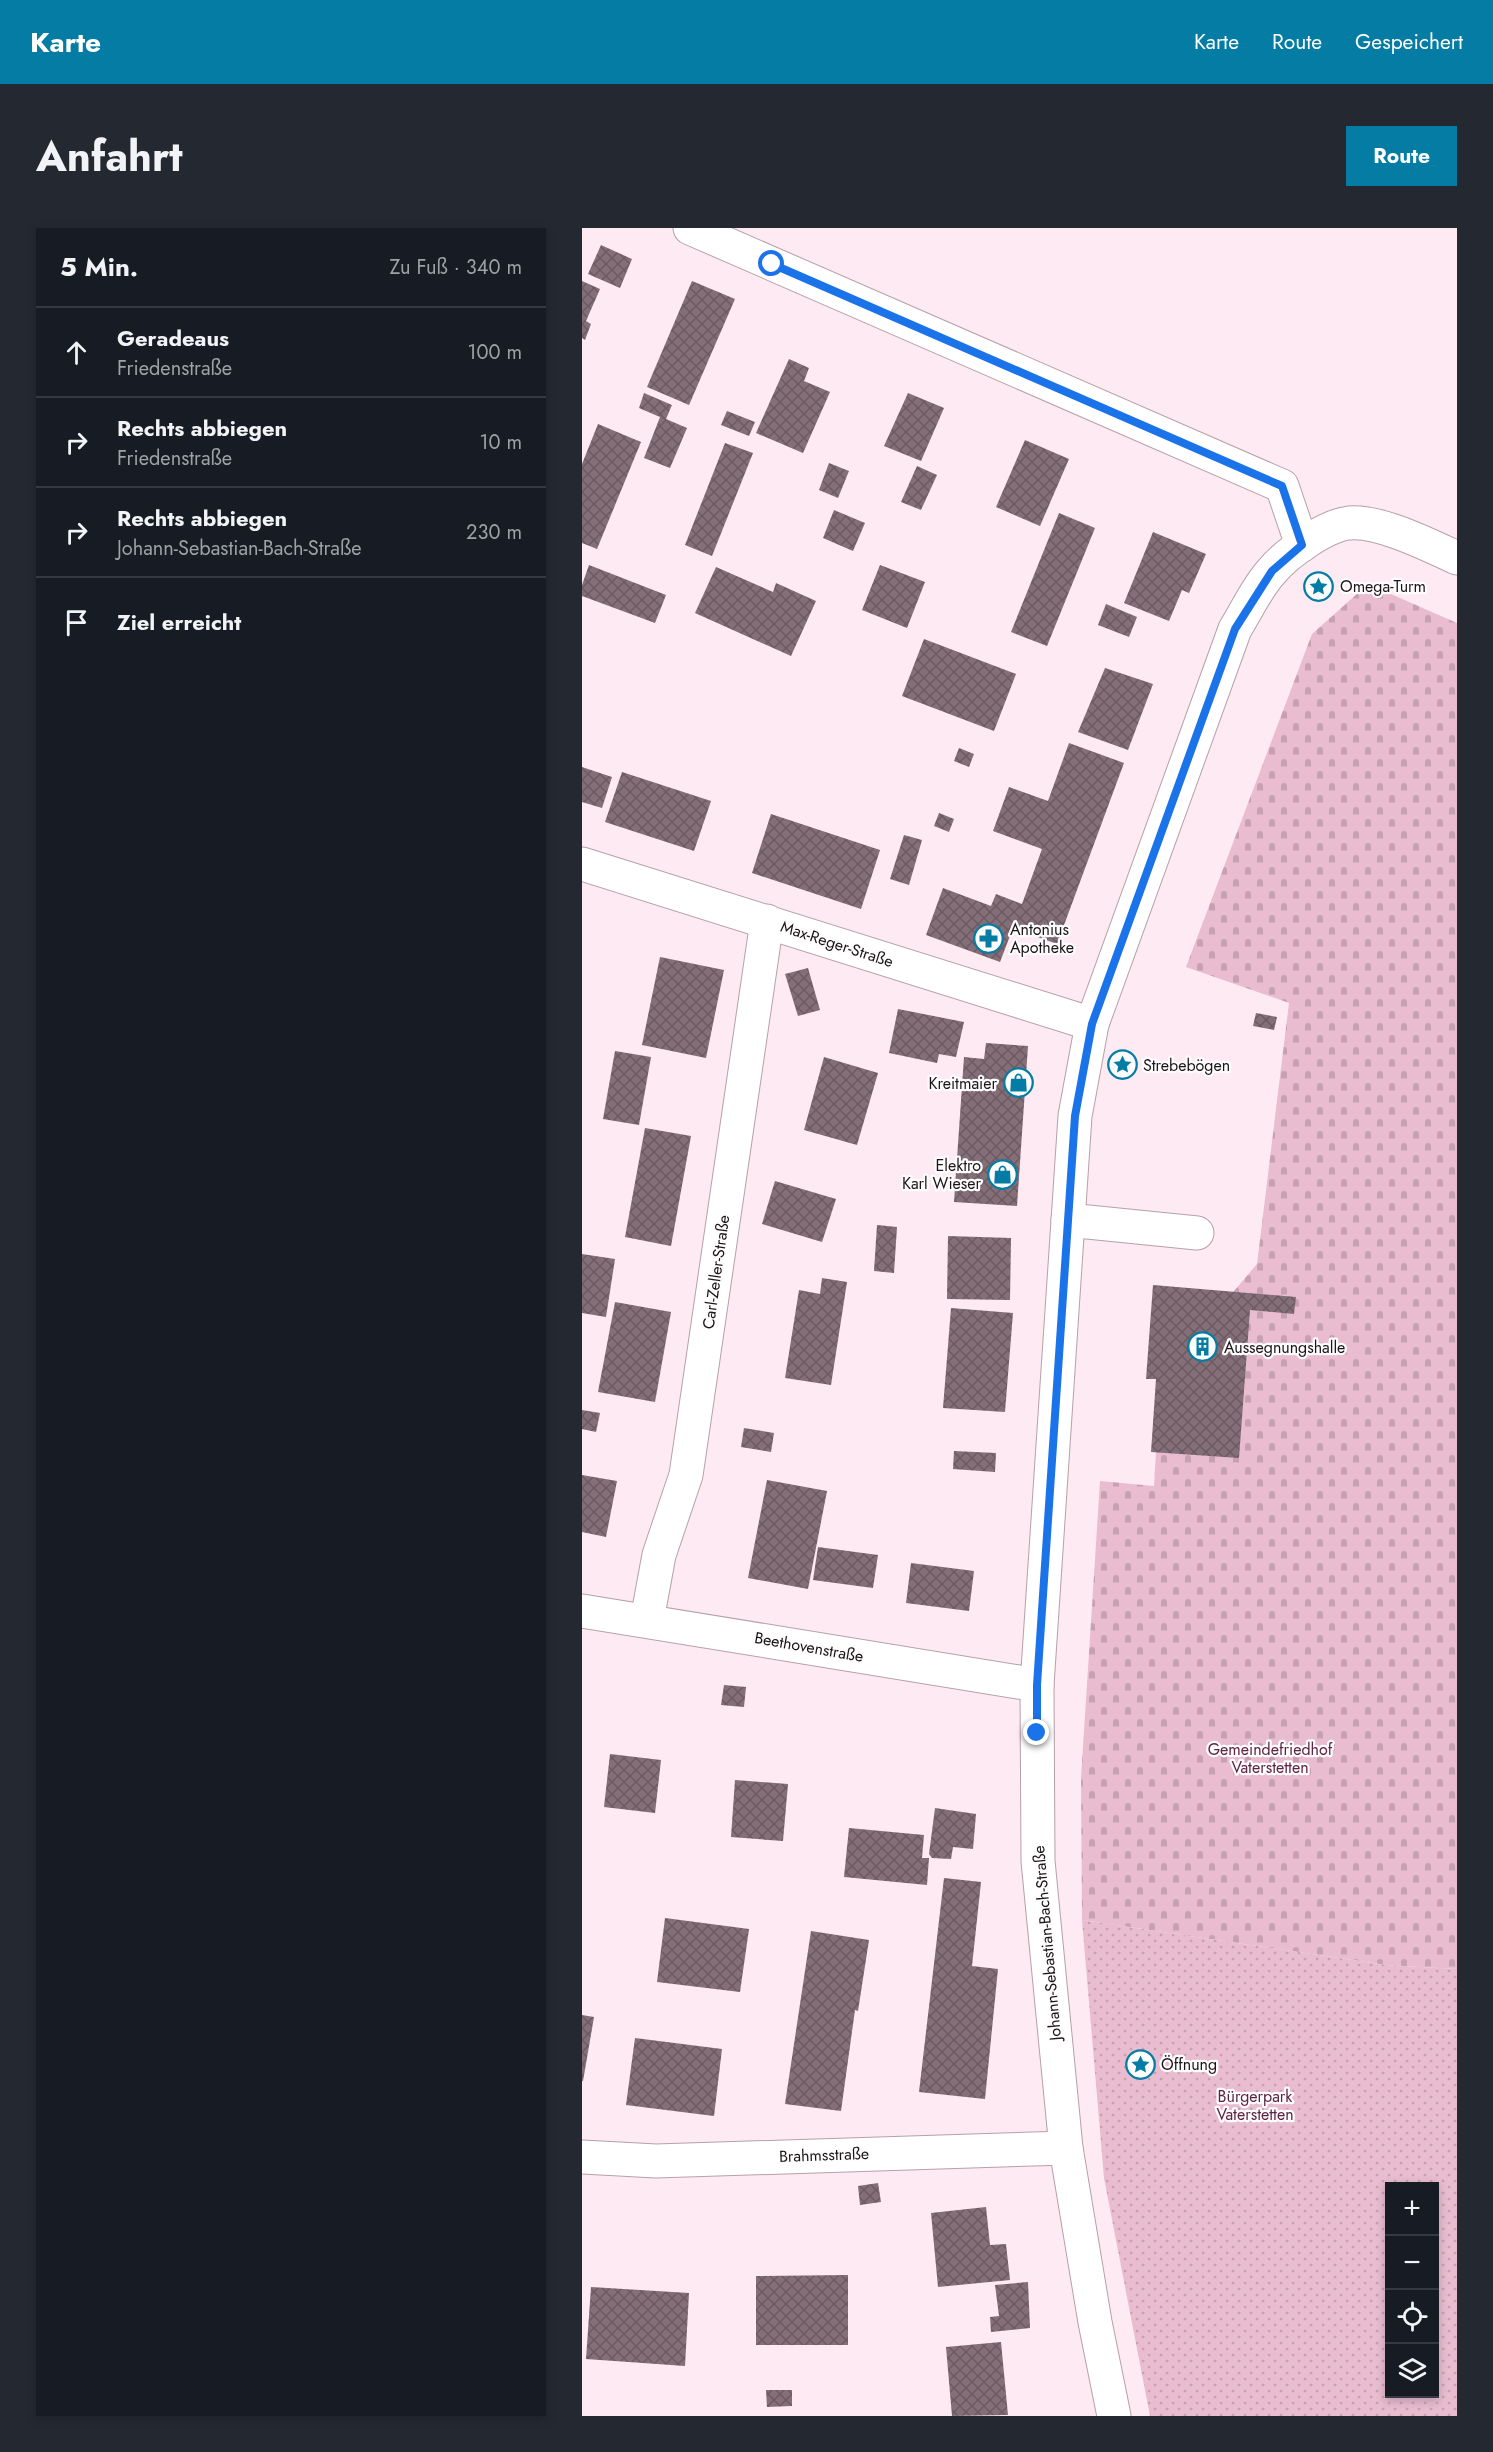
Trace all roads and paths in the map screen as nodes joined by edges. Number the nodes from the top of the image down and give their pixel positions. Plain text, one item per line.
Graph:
1 (690, 228) edge
2 (1302, 545) junction
3 (1457, 558) edge
4 (582, 864) edge
5 (767, 921) junction
6 (1092, 1024) junction
7 (1068, 1220) junction
8 (1197, 1233) dead end
9 (582, 1611) edge
10 (647, 1620) junction
11 (1037, 1685) junction
12 (1066, 2148) junction
13 (582, 2157) edge
14 (1114, 2416) edge

1 - 2 street
2 - 3 street, Johann-Sebastian-Bach-Straße
2 - 6 street, Johann-Sebastian-Bach-Straße
4 - 5 street, Max-Reger-Straße
5 - 6 street, Max-Reger-Straße
5 - 10 street, Carl-Zeller-Straße
6 - 7 street, Johann-Sebastian-Bach-Straße
7 - 8 street
7 - 11 street, Johann-Sebastian-Bach-Straße
9 - 10 street, Beethovenstraße
10 - 11 street, Beethovenstraße
11 - 12 street, Johann-Sebastian-Bach-Straße
12 - 13 street, Brahmsstraße
12 - 14 street, Johann-Sebastian-Bach-Straße

